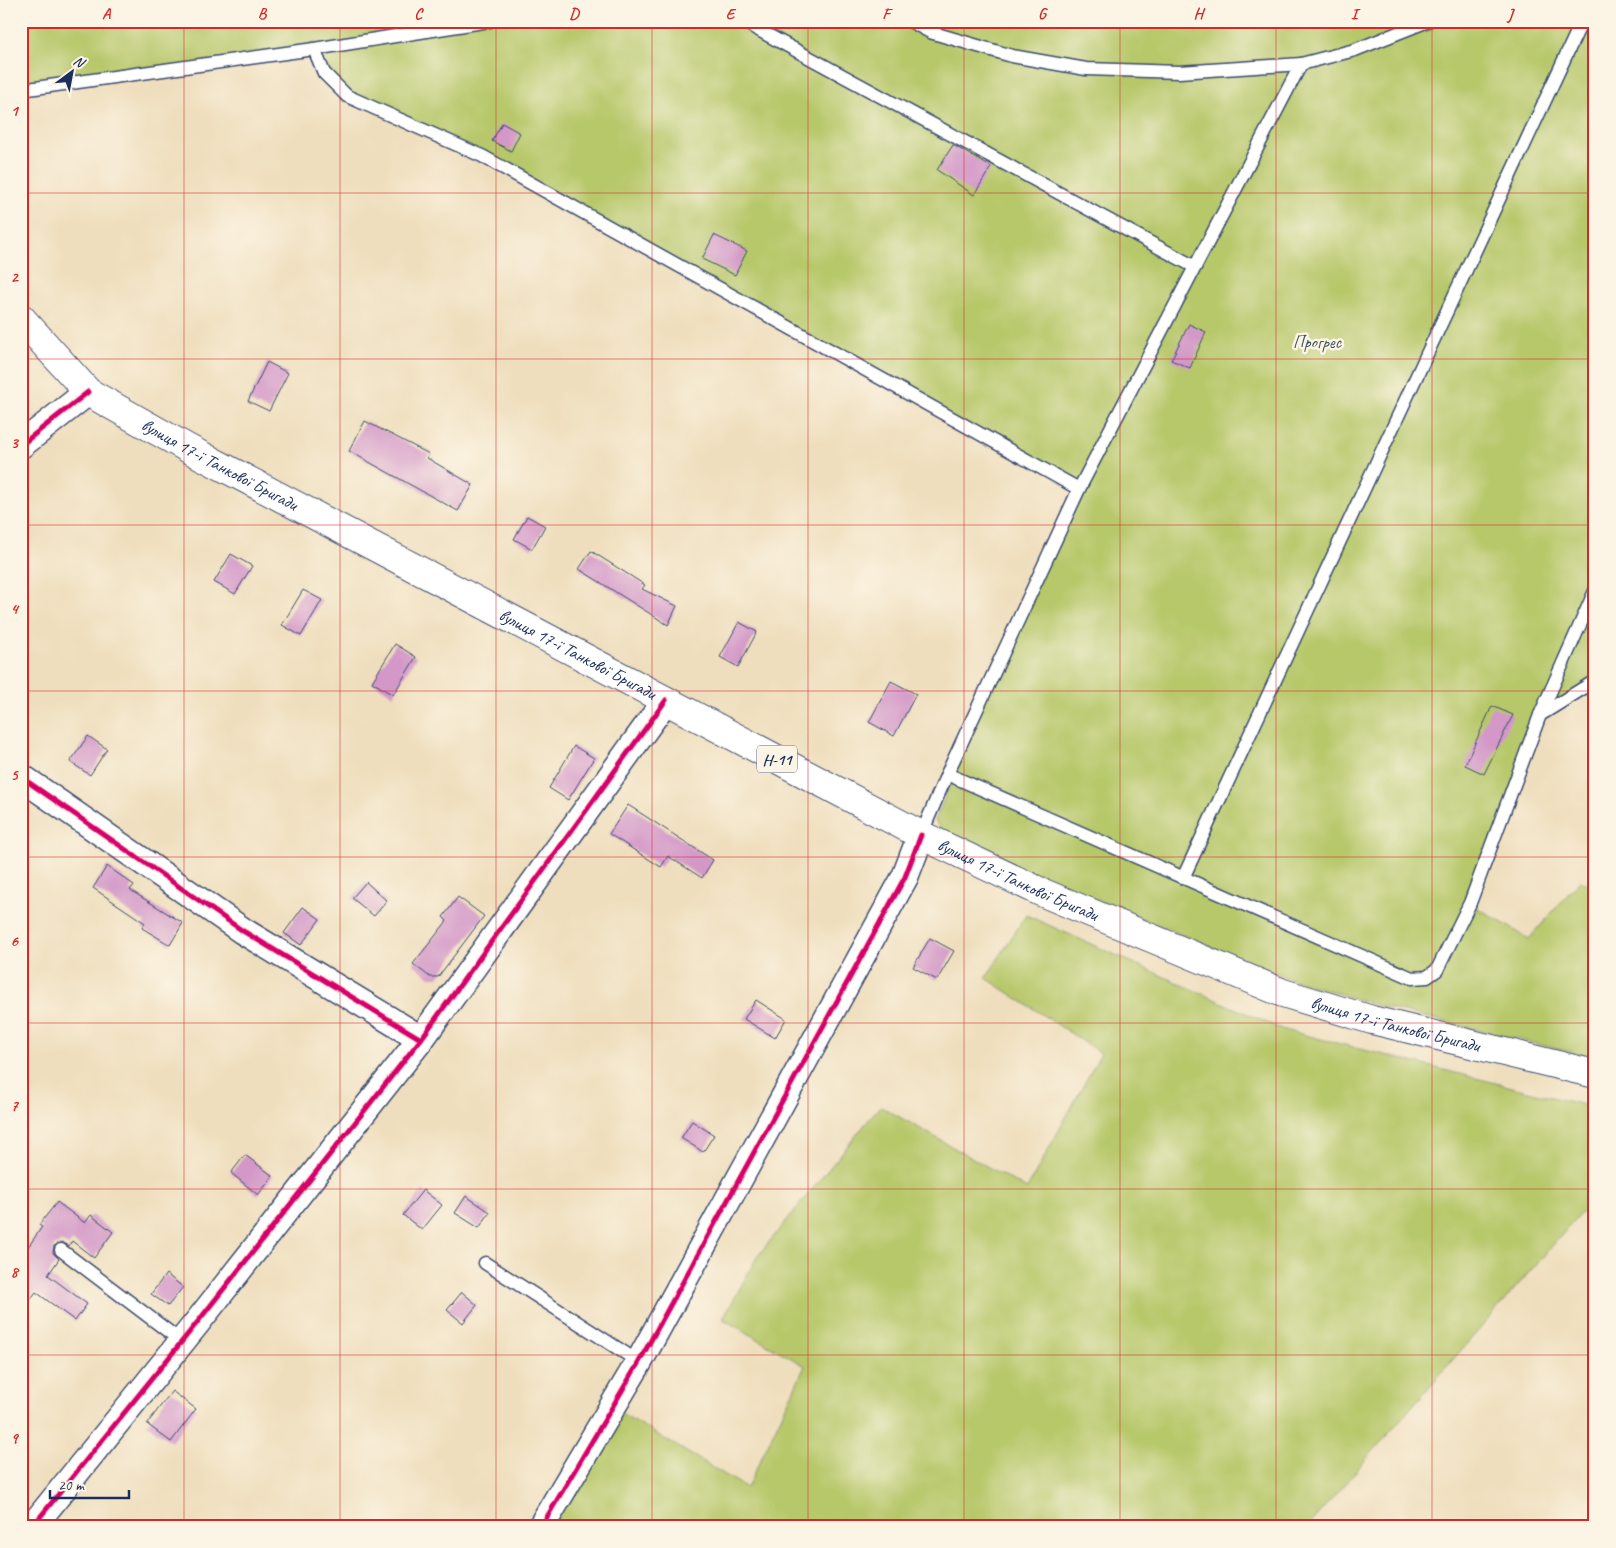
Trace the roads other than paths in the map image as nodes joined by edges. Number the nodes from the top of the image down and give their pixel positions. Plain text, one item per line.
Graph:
1 (489, 21) edge
2 (742, 21) edge
3 (910, 21) edge
4 (1428, 21) edge
5 (1582, 21) edge
6 (314, 49) junction
7 (1301, 64) junction
8 (21, 90) edge
9 (1195, 267) junction
10 (21, 318) edge
11 (88, 392) junction
12 (22, 442) edge
13 (1079, 489) junction
14 (1595, 591) edge
15 (1595, 681) edge
16 (666, 700) junction
17 (1540, 715) junction
18 (947, 774) junction
19 (21, 777) edge
20 (922, 835) junction
21 (1183, 878) junction
22 (421, 1039) junction
23 (1595, 1074) edge
24 (61, 1250) dead end
25 (485, 1263) dead end
26 (181, 1341) junction
27 (639, 1362) junction
28 (32, 1527) edge
29 (541, 1527) edge

1 - 6 lane
2 - 9 lane
3 - 7 lane
4 - 7 lane
5 - 21 lane
6 - 8 lane
6 - 13 lane
7 - 9 lane
9 - 13 lane
10 - 11 main road, вулиця 17-ї Танкової Бригади / Н-11
11 - 12 street
11 - 16 main road, вулиця 17-ї Танкової Бригади / Н-11
13 - 18 lane
14 - 17 lane
15 - 17 lane
16 - 20 main road, вулиця 17-ї Танкової Бригади / Н-11
16 - 22 street
17 - 21 lane
18 - 20 lane
18 - 21 lane
19 - 22 street
20 - 23 main road, вулиця 17-ї Танкової Бригади / Н-11
20 - 27 street
22 - 26 street
24 - 26 lane
25 - 27 lane
26 - 28 street
27 - 29 street

